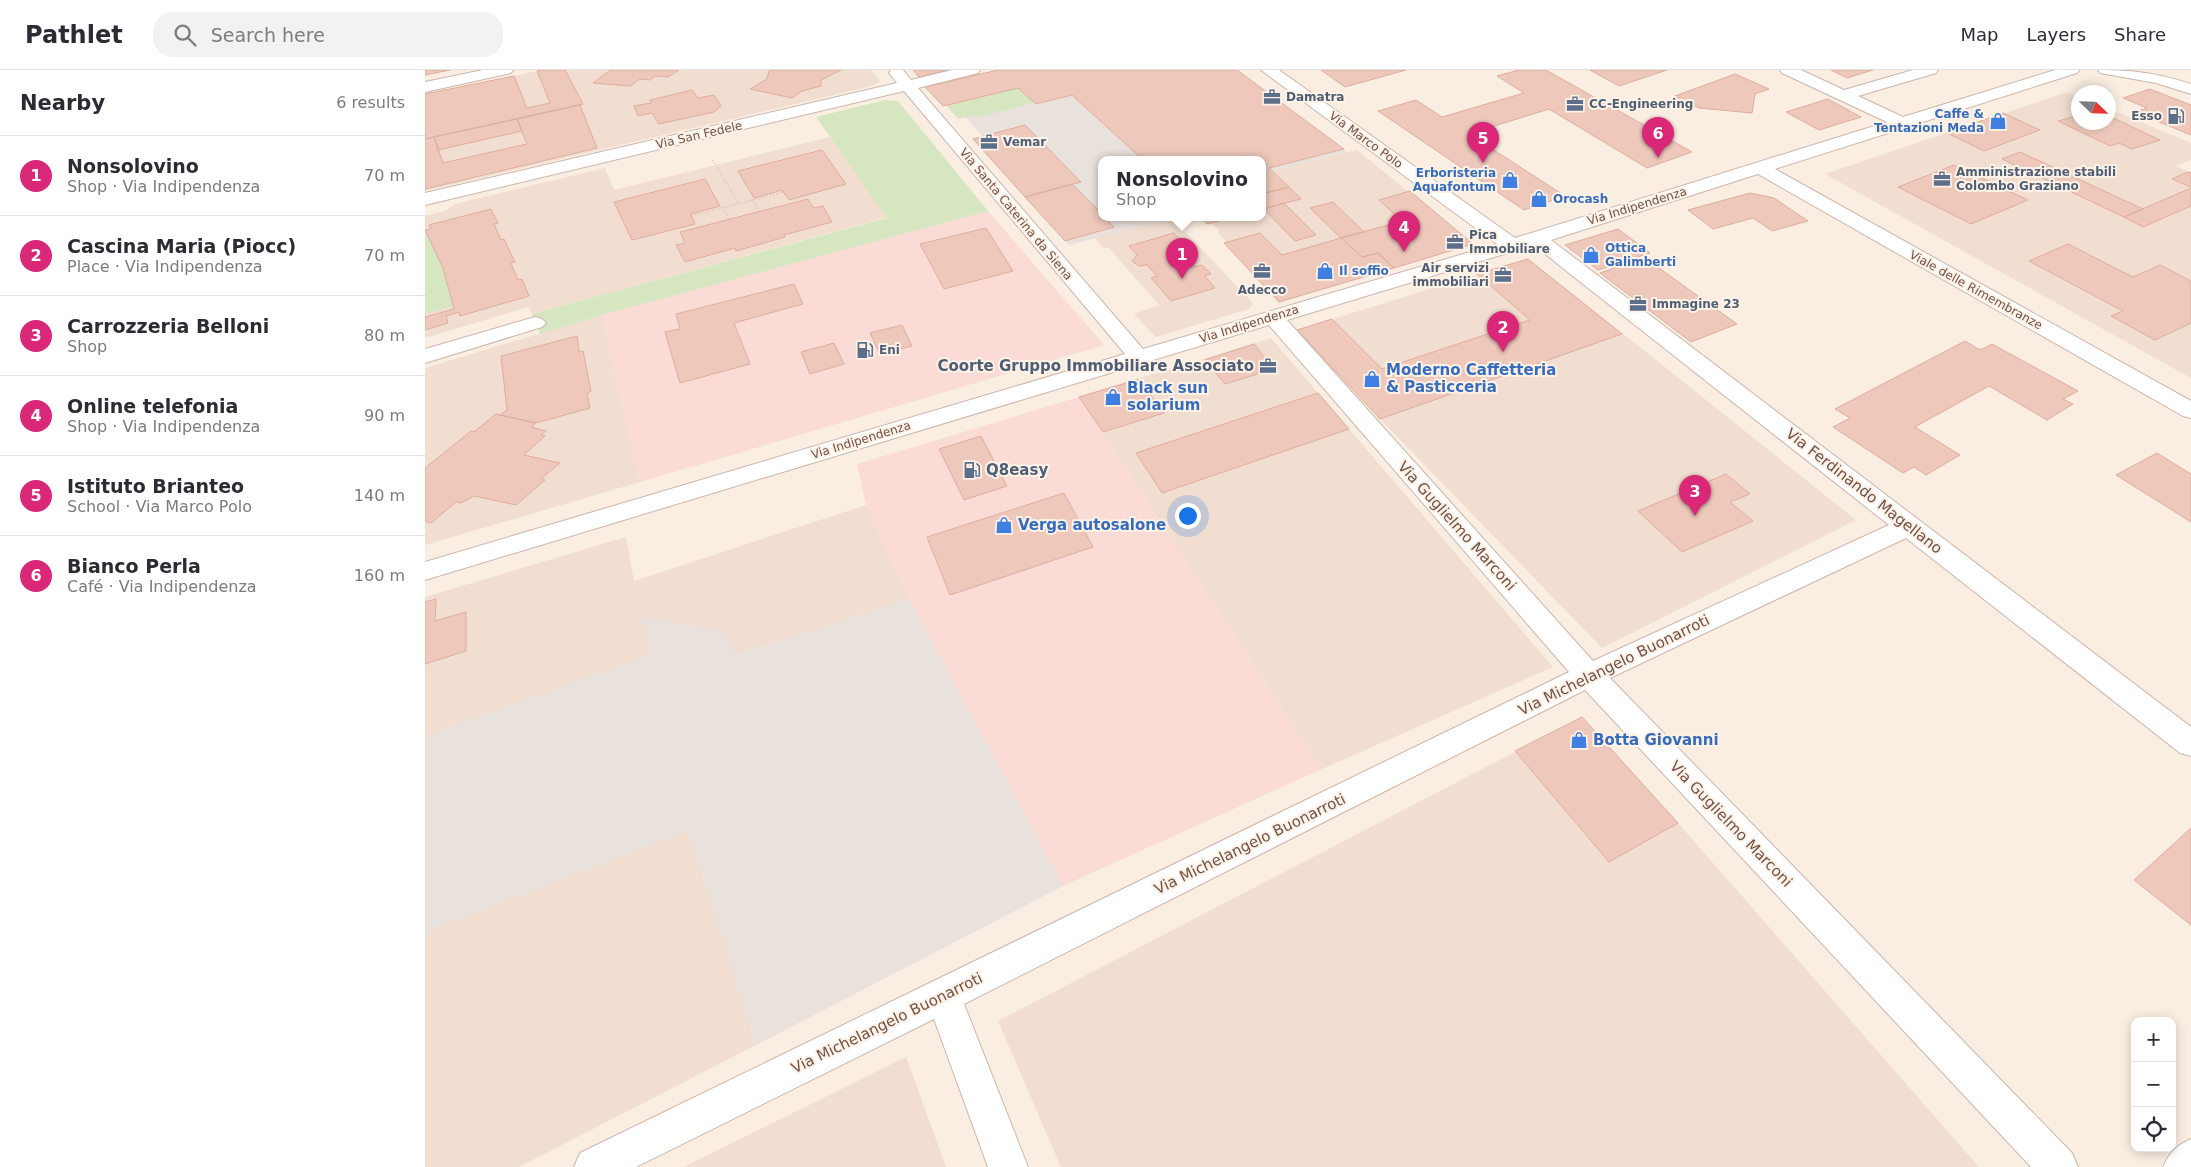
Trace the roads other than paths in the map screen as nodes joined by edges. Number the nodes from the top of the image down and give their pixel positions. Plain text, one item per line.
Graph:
1 (505, 70) edge
2 (894, 70) edge
3 (972, 70) edge
4 (1269, 70) edge
5 (1788, 70) edge
6 (1930, 70) edge
7 (2025, 70) edge
8 (2072, 70) edge
9 (2105, 70) edge
10 (2150, 70) edge
11 (2045, 78) junction
12 (907, 85) junction
13 (425, 87) edge
14 (2186, 87) edge
15 (1843, 96) junction
16 (1902, 123) junction
17 (1760, 168) junction
18 (425, 199) edge
19 (1537, 238) junction
20 (1511, 246) junction
21 (1273, 317) junction
22 (535, 323) dead end
23 (425, 356) edge
24 (1139, 358) junction
25 (2191, 411) edge
26 (1909, 526) junction
27 (425, 571) edge
28 (1589, 675) junction
29 (2191, 744) edge
30 (943, 996) junction
31 (2191, 1159) edge
32 (594, 1167) edge
33 (1008, 1167) edge
34 (2058, 1167) edge
35 (2183, 1167) edge

1 - 13 street
2 - 12 street, Via Santa Caterina da Siena
3 - 12 street, Via San Fedele
4 - 20 street, Via Marco Polo
5 - 15 street
6 - 15 street
7 - 11 street
8 - 11 street, Via Indipendenza
9 - 14 street
10 - 14 street
11 - 16 street, Via Indipendenza
12 - 18 street, Via San Fedele
12 - 24 street, Via Santa Caterina da Siena
15 - 16 street
16 - 17 street, Via Indipendenza
17 - 19 street, Via Indipendenza
17 - 25 street, Viale delle Rimembranze
19 - 20 street, Via Indipendenza
19 - 26 street, Via Ferdinando Magellano
20 - 21 street, Via Indipendenza
21 - 24 street, Via Indipendenza
21 - 28 street, Via Guglielmo Marconi
22 - 23 street
24 - 27 street, Via Indipendenza
26 - 28 street, Via Michelangelo Buonarroti
26 - 29 street, Via Ferdinando Magellano
28 - 30 street, Via Michelangelo Buonarroti
28 - 34 street, Via Guglielmo Marconi
30 - 32 street, Via Michelangelo Buonarroti
30 - 33 street
31 - 35 street

